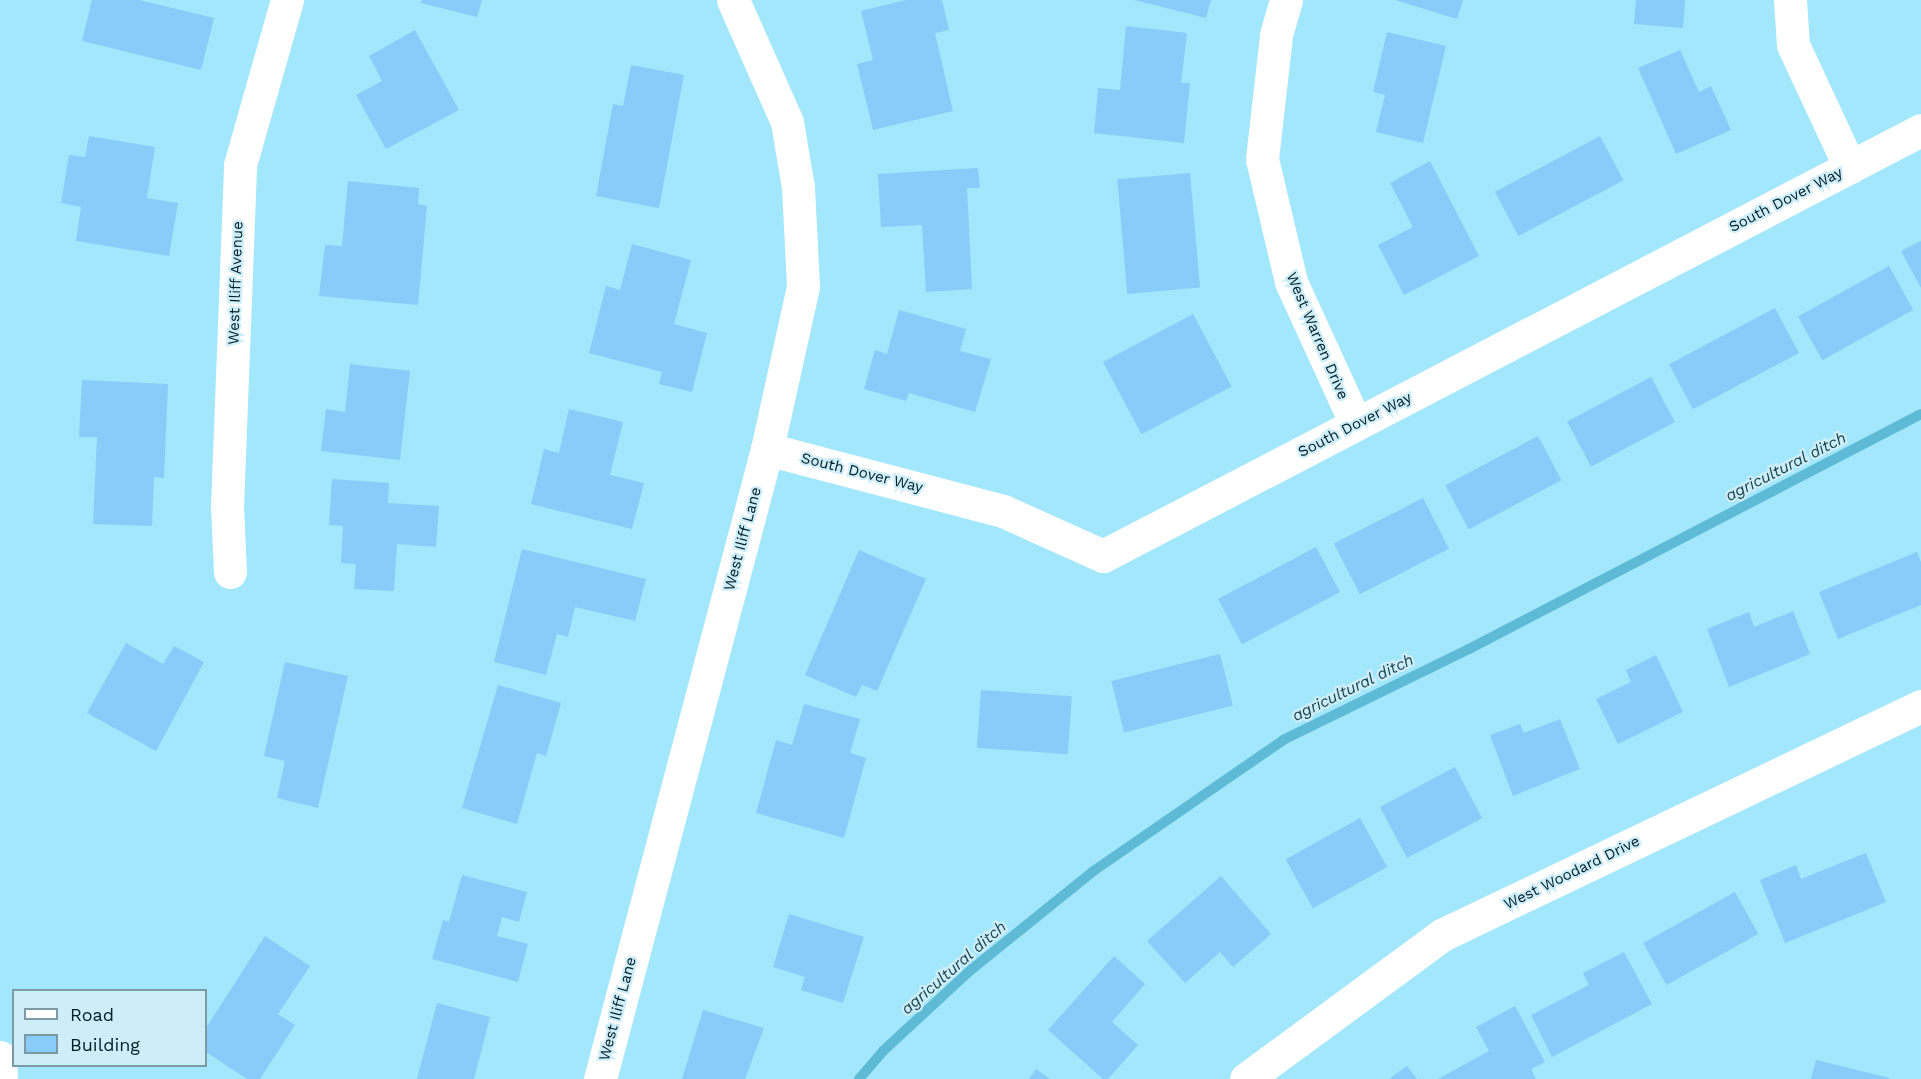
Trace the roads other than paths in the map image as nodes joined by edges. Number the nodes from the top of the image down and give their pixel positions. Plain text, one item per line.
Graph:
1 (287, 0) edge
2 (733, 0) edge
3 (1286, 0) edge
4 (1790, 0) edge
5 (1921, 130) edge
6 (1850, 167) junction
7 (1356, 424) junction
8 (767, 449) junction
9 (230, 572) dead end
10 (1921, 706) edge
11 (0, 1057) edge
12 (1, 1079) edge
13 (600, 1079) edge
14 (1246, 1079) edge

1 - 9 street, West Iliff Avenue
2 - 8 street, West Iliff Lane
3 - 7 street, West Warren Drive
4 - 6 street
5 - 6 street, South Dover Way
6 - 7 street, South Dover Way
7 - 8 street, South Dover Way
8 - 13 street, West Iliff Lane
10 - 14 street, West Woodard Drive
11 - 12 street

